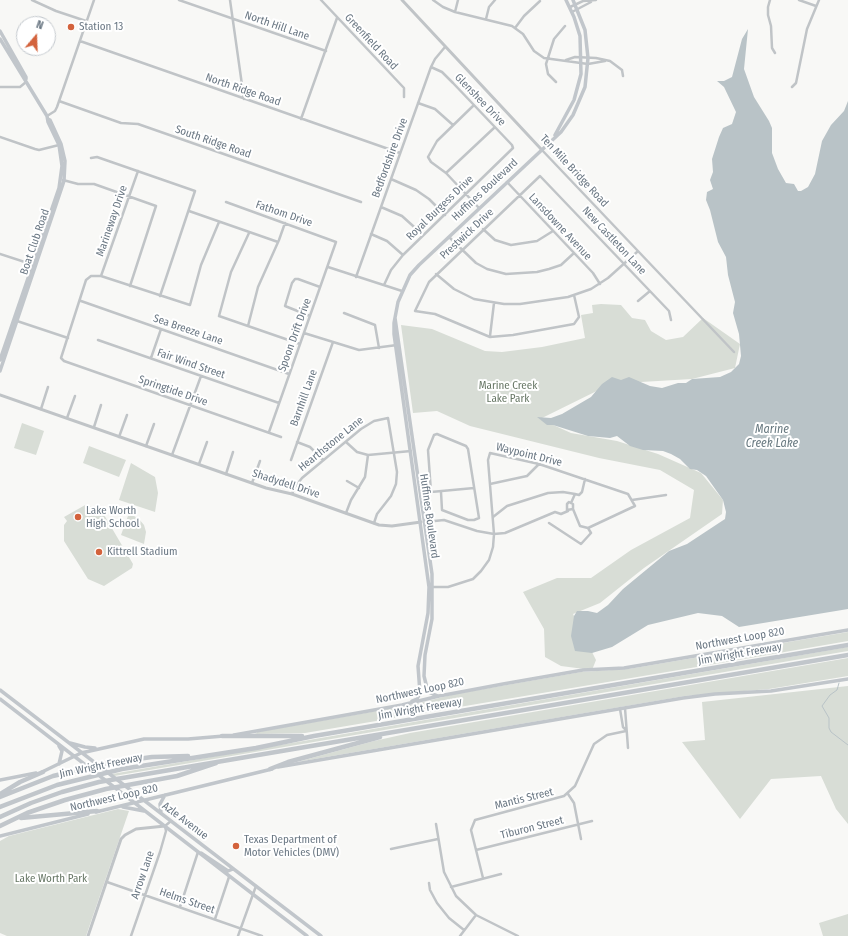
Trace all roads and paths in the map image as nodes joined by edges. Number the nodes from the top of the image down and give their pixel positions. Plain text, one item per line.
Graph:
1 (32, 0) edge
2 (94, 0) edge
3 (179, 0) edge
4 (230, 0) edge
5 (321, 0) edge
6 (402, 0) edge
7 (433, 0) edge
8 (458, 0) edge
9 (495, 0) edge
10 (566, 0) edge
11 (573, 0) edge
12 (595, 0) edge
13 (770, 0) edge
14 (799, 0) edge
15 (819, 0) edge
16 (540, 1) edge
17 (575, 4) junction
18 (816, 6) junction
19 (570, 7) junction
20 (578, 9) junction
21 (455, 12) junction
22 (572, 12) junction
23 (338, 18) junction
24 (233, 19) junction
25 (486, 19) junction
26 (86, 21) junction
27 (565, 26) dead end
28 (515, 28) junction
29 (0, 31) edge
30 (0, 39) edge
31 (80, 41) junction
32 (445, 47) junction
33 (326, 51) junction
34 (775, 53) dead end
35 (582, 58) junction
36 (588, 58) junction
37 (547, 59) junction
38 (566, 60) junction
39 (605, 61) junction
40 (582, 63) junction
41 (588, 64) junction
42 (431, 67) junction
43 (623, 76) dead end
44 (27, 81) junction
45 (556, 82) dead end
46 (0, 87) edge
47 (792, 87) dead end
48 (404, 97) dead end
49 (244, 99) junction
50 (59, 101) junction
51 (418, 103) junction
52 (474, 105) junction
53 (47, 117) junction
54 (301, 119) junction
55 (453, 125) junction
56 (495, 127) junction
57 (0, 137) edge
58 (553, 137) junction
59 (59, 144) junction
60 (513, 148) joint
61 (541, 149) junction
62 (400, 154) junction
63 (91, 158) dead end
64 (138, 171) junction
65 (446, 173) junction
66 (540, 176) joint
67 (391, 179) junction
68 (62, 180) junction
69 (507, 182) junction
70 (466, 194) junction
71 (519, 195) junction
72 (129, 196) junction
73 (226, 202) dead end
74 (361, 202) dead end
75 (381, 207) junction
76 (479, 208) junction
77 (189, 211) junction
78 (445, 215) junction
79 (219, 222) junction
80 (285, 223) junction
81 (483, 229) junction
82 (553, 231) junction
83 (249, 233) junction
84 (371, 234) junction
85 (423, 235) junction
86 (449, 237) junction
87 (278, 242) junction
88 (336, 242) joint
89 (461, 249) junction
90 (638, 252) junction
91 (574, 253) junction
92 (0, 254) edge
93 (403, 255) junction
94 (625, 264) junction
95 (34, 266) junction
96 (328, 267) junction
97 (436, 274) junction
98 (101, 276) junction
99 (356, 277) junction
100 (600, 284) junction
101 (384, 285) junction
102 (130, 286) junction
103 (320, 287) junction
104 (402, 291) junction
105 (650, 291) junction
106 (160, 296) junction
107 (574, 296) junction
108 (81, 301) junction
109 (638, 301) dead end
110 (494, 303) junction
111 (18, 308) junction
112 (344, 312) dead end
113 (310, 316) junction
114 (671, 320) dead end
115 (17, 321) junction
116 (248, 326) junction
117 (161, 329) junction
118 (304, 332) junction
119 (490, 337) junction
120 (68, 338) junction
121 (98, 340) dead end
122 (333, 342) junction
123 (300, 344) junction
124 (398, 345) junction
125 (8, 346) junction
126 (379, 348) junction
127 (734, 352) dead end
128 (151, 358) junction
129 (0, 360) edge
130 (0, 371) edge
131 (289, 374) junction
132 (201, 376) junction
133 (48, 387) dead end
134 (0, 395) edge
135 (75, 396) dead end
136 (279, 403) junction
137 (101, 405) dead end
138 (190, 405) junction
139 (41, 409) junction
140 (127, 415) dead end
141 (67, 418) junction
142 (154, 424) dead end
143 (94, 428) junction
144 (269, 432) junction
145 (119, 436) junction
146 (281, 437) dead end
147 (207, 442) dead end
148 (297, 442) junction
149 (346, 442) junction
150 (146, 446) junction
151 (413, 450) junction
152 (233, 452) dead end
153 (394, 453) junction
154 (172, 455) junction
155 (368, 455) junction
156 (291, 460) dead end
157 (323, 460) junction
158 (260, 461) dead end
159 (199, 464) junction
160 (539, 464) junction
161 (226, 474) junction
162 (585, 479) junction
163 (347, 481) dead end
164 (252, 483) junction
165 (490, 484) junction
166 (359, 488) junction
167 (474, 488) junction
168 (441, 492) junction
169 (292, 494) junction
170 (574, 494) junction
171 (666, 495) dead end
172 (632, 500) junction
173 (571, 503) junction
174 (573, 509) junction
175 (568, 511) junction
176 (346, 513) junction
177 (493, 518) junction
178 (423, 522) junction
179 (374, 523) junction
180 (549, 523) dead end
181 (588, 528) junction
182 (494, 534) junction
183 (431, 587) junction
184 (848, 630) edge
185 (848, 645) edge
186 (420, 654) junction
187 (425, 654) junction
188 (848, 655) edge
189 (848, 679) edge
190 (0, 690) edge
191 (439, 696) junction
192 (0, 699) edge
193 (402, 705) junction
194 (625, 708) junction
195 (620, 709) junction
196 (408, 730) junction
197 (626, 731) junction
198 (222, 736) junction
199 (314, 736) junction
200 (66, 741) junction
201 (59, 745) junction
202 (628, 748) dead end
203 (98, 749) junction
204 (81, 753) junction
205 (74, 757) junction
206 (194, 758) junction
207 (220, 761) junction
208 (59, 764) junction
209 (270, 769) junction
210 (43, 772) junction
211 (0, 780) edge
212 (568, 794) junction
213 (165, 795) junction
214 (0, 796) edge
215 (144, 801) junction
216 (136, 803) junction
217 (0, 807) edge
218 (118, 807) junction
219 (97, 811) junction
220 (147, 811) junction
221 (162, 814) junction
222 (0, 817) edge
223 (15, 819) junction
224 (171, 821) junction
225 (592, 821) dead end
226 (436, 824) dead end
227 (578, 825) junction
228 (0, 826) edge
229 (165, 826) junction
230 (0, 836) edge
231 (438, 839) junction
232 (581, 839) dead end
233 (391, 849) dead end
234 (476, 850) junction
235 (198, 852) junction
236 (233, 869) junction
237 (501, 874) dead end
238 (229, 877) junction
239 (483, 878) junction
240 (107, 882) junction
241 (429, 883) dead end
242 (256, 886) junction
243 (451, 887) junction
244 (252, 894) junction
245 (145, 895) junction
246 (180, 907) junction
247 (289, 911) junction
248 (476, 915) junction
249 (215, 919) junction
250 (284, 919) junction
251 (241, 928) junction
252 (464, 930) junction
253 (88, 936) edge
254 (130, 936) edge
255 (238, 936) edge
256 (262, 936) edge
257 (307, 936) edge
258 (322, 936) edge
259 (460, 936) edge
260 (518, 936) edge

1 - 26 street
2 - 26 street
3 - 24 street, North Hill Lane
4 - 24 street
5 - 23 street, Greenfield Road
6 - 32 street, Ten Mile Bridge Road
7 - 21 street
8 - 21 street
9 - 25 street
10 - 19 main road, Huffines Boulevard
11 - 17 main road, Huffines Boulevard
12 - 17 street
12 - 20 street
13 - 34 street
14 - 18 street
15 - 18 street
16 - 28 street
17 - 19 street
17 - 20 main road, Huffines Boulevard
18 - 47 street
19 - 22 main road, Huffines Boulevard
20 - 22 street
20 - 36 main road, Huffines Boulevard
21 - 25 street
22 - 35 main road, Huffines Boulevard
23 - 33 street
23 - 48 street, Greenfield Road
24 - 33 street, North Hill Lane
24 - 49 street
25 - 28 street
26 - 31 street
27 - 37 street
28 - 37 street
29 - 44 main road, Boat Club Road
30 - 44 main road, Boat Club Road
31 - 49 street, North Ridge Road
31 - 50 street
32 - 42 street, Bedfordshire Drive
32 - 61 street, Ten Mile Bridge Road
33 - 54 street
35 - 36 street
35 - 38 street
35 - 40 main road, Huffines Boulevard
36 - 39 street
36 - 41 main road, Huffines Boulevard
37 - 38 street
37 - 45 street
38 - 40 street
39 - 41 street
39 - 43 street
40 - 41 street
40 - 58 main road, Huffines Boulevard
41 - 58 main road, Huffines Boulevard
42 - 51 street, Bedfordshire Drive
42 - 52 street, Glenshee Drive
44 - 46 street
44 - 53 main road, Boat Club Road
49 - 54 street, North Ridge Road
50 - 53 street
50 - 74 street, South Ridge Road
51 - 55 street
51 - 62 street, Bedfordshire Drive
52 - 55 street
52 - 56 street, Glenshee Drive
53 - 59 main road, Boat Club Road
53 - 68 main road, Boat Club Road
54 - 62 street, North Ridge Road
55 - 65 street
56 - 60 street, Glenshee Drive
56 - 65 street
57 - 59 street
58 - 61 main road, Huffines Boulevard
59 - 68 main road, Boat Club Road
60 - 70 street, Royal Burgess Drive
61 - 69 main road, Huffines Boulevard
61 - 90 street, Ten Mile Bridge Road
62 - 67 street, Bedfordshire Drive
63 - 64 street
64 - 72 street, Marineway Drive
64 - 77 street
65 - 70 street
66 - 71 street, Prestwick Drive
66 - 94 street, New Castleton Lane
67 - 75 street, Bedfordshire Drive
67 - 78 street
68 - 72 street
68 - 95 main road, Boat Club Road
69 - 71 street, Lansdowne Avenue
69 - 76 main road, Huffines Boulevard
70 - 76 street
70 - 78 street, Royal Burgess Drive
71 - 81 street, Prestwick Drive
71 - 82 street, Lansdowne Avenue
72 - 98 street, Marineway Drive
72 - 102 street
73 - 80 street, Fathom Drive
75 - 84 street, Bedfordshire Drive
75 - 85 street
76 - 86 main road, Huffines Boulevard
77 - 79 street
77 - 106 street
78 - 85 street, Royal Burgess Drive
79 - 83 street
79 - 106 street
80 - 87 street
80 - 88 street, Fathom Drive
81 - 82 street
81 - 89 street, Prestwick Drive
82 - 91 street, Lansdowne Avenue
83 - 87 street
83 - 116 street
84 - 93 street
84 - 99 street, Bedfordshire Drive
85 - 93 street, Royal Burgess Drive
86 - 89 street
86 - 104 main road, Huffines Boulevard
87 - 116 street
88 - 96 street, Spoon Drift Drive
89 - 91 street
89 - 97 street, Prestwick Drive
90 - 94 street
90 - 127 street, Ten Mile Bridge Road
91 - 100 street, Lansdowne Avenue
92 - 95 street
93 - 101 street, Royal Burgess Drive
94 - 100 street
94 - 105 street, New Castleton Lane
95 - 111 main road, Boat Club Road
95 - 115 main road, Boat Club Road
96 - 99 street
96 - 103 street, Spoon Drift Drive
97 - 110 street
97 - 119 street, Prestwick Drive
98 - 102 street
98 - 108 street
99 - 101 street
100 - 107 street
101 - 104 street
102 - 106 street
103 - 113 street, Spoon Drift Drive
103 - 113 street
104 - 124 main road, Huffines Boulevard
105 - 109 street
105 - 114 street, New Castleton Lane
107 - 110 street
107 - 119 street
108 - 117 street, Sea Breeze Lane
108 - 120 street
110 - 119 street
111 - 125 main road
111 - 129 main road, Boat Club Road
112 - 126 street
113 - 118 street, Spoon Drift Drive
115 - 120 street
115 - 125 main road, Boat Club Road
116 - 123 street
117 - 128 street
117 - 131 street, Sea Breeze Lane
118 - 122 street
118 - 123 street, Spoon Drift Drive
120 - 138 street, Springtide Drive
121 - 128 street, Fair Wind Street
122 - 126 street
122 - 148 street, Barnhill Lane
123 - 131 street, Spoon Drift Drive
124 - 126 street
124 - 151 main road, Huffines Boulevard
125 - 130 main road, Boat Club Road
128 - 132 street, Fair Wind Street
131 - 136 street, Spoon Drift Drive
132 - 136 street, Fair Wind Street
132 - 138 street
133 - 139 street
134 - 139 street, Shadydell Drive
135 - 141 street
136 - 144 street, Spoon Drift Drive
137 - 143 street
138 - 144 street, Springtide Drive
138 - 154 street
139 - 141 street, Shadydell Drive
140 - 145 street
141 - 143 street, Shadydell Drive
142 - 150 street
143 - 145 street, Shadydell Drive
144 - 146 street, Springtide Drive
145 - 150 street, Shadydell Drive
147 - 159 street
148 - 156 street, Barnhill Lane
148 - 157 street
149 - 153 street, Hearthstone Lane
149 - 155 street
149 - 157 street, Hearthstone Lane
150 - 154 street, Shadydell Drive
151 - 153 street
151 - 178 main road, Huffines Boulevard
152 - 161 street
153 - 155 street
153 - 179 street
154 - 159 street, Shadydell Drive
155 - 166 street
157 - 169 street, Hearthstone Lane
158 - 164 street
159 - 161 street, Shadydell Drive
160 - 162 street, Waypoint Drive
160 - 165 street
160 - 165 street, Waypoint Drive
161 - 164 street, Shadydell Drive
162 - 170 street
162 - 172 street, Waypoint Drive
163 - 166 street
164 - 169 street, Shadydell Drive
165 - 177 street, Waypoint Drive
166 - 176 street
167 - 168 street
167 - 168 street
167 - 168 street, Huffines Boulevard
169 - 176 street, Shadydell Drive
170 - 173 street
170 - 177 street
171 - 172 street
172 - 181 street
173 - 174 street
173 - 175 street
174 - 175 street, Shadydell Drive
174 - 181 street
175 - 182 street, Shadydell Drive
176 - 179 street, Shadydell Drive
177 - 182 street, Waypoint Drive
178 - 179 street, Shadydell Drive
178 - 182 street, Shadydell Drive
178 - 183 main road, Huffines Boulevard
180 - 181 street
182 - 183 street, Waypoint Drive
183 - 186 main road, Huffines Boulevard
183 - 187 main road, Huffines Boulevard
184 - 191 main road, Northwest Loop 820
185 - 199 highway, Jim Wright Freeway
186 - 187 main road
186 - 193 main road, Huffines Boulevard
187 - 191 main road, Huffines Boulevard
188 - 196 highway, Jim Wright Freeway
189 - 194 main road, Northwest Loop 820
190 - 200 main road, Azle Avenue
191 - 193 main road, Northwest Loop 820
192 - 201 main road, Azle Avenue
193 - 198 main road, Northwest Loop 820
194 - 195 main road, Northwest Loop 820
194 - 197 street
195 - 197 street
195 - 209 main road, Northwest Loop 820
196 - 207 highway, Jim Wright Freeway
196 - 209 highway
197 - 202 street
197 - 212 street, Mantis Street
198 - 199 highway
198 - 203 main road, Northwest Loop 820
199 - 206 highway, Jim Wright Freeway
200 - 203 main road
200 - 204 main road, Azle Avenue
201 - 205 main road, Azle Avenue
201 - 208 main road
203 - 204 main road, Northwest Loop 820
204 - 205 main road, Northwest Loop 820
204 - 215 main road, Azle Avenue
205 - 208 main road, Northwest Loop 820
205 - 216 main road, Azle Avenue
206 - 214 highway
206 - 217 highway, Jim Wright Freeway
207 - 222 highway, Jim Wright Freeway
207 - 223 highway
208 - 210 main road, Northwest Loop 820
209 - 213 main road, Northwest Loop 820
210 - 211 main road, Northwest Loop 820
210 - 214 highway
212 - 227 street
212 - 234 street, Mantis Street
213 - 215 main road, Northwest Loop 820
213 - 221 main road
215 - 216 main road, Northwest Loop 820
215 - 221 main road, Azle Avenue
216 - 218 main road, Northwest Loop 820
216 - 220 main road, Azle Avenue
218 - 219 main road, Northwest Loop 820
218 - 220 main road
219 - 223 highway
219 - 230 main road, Northwest Loop 820
220 - 229 main road, Azle Avenue
221 - 224 main road, Azle Avenue
223 - 228 highway
224 - 229 street
224 - 236 main road, Azle Avenue
225 - 227 street, Tiburon Street
226 - 231 street
227 - 232 street
227 - 234 street, Tiburon Street
229 - 235 main road, Azle Avenue
229 - 240 street
229 - 245 street, Arrow Lane
231 - 233 street
231 - 243 street
234 - 239 street, Mantis Street
235 - 236 main road
235 - 238 main road, Azle Avenue
235 - 246 street
236 - 242 main road, Azle Avenue
237 - 239 street
238 - 244 main road, Azle Avenue
238 - 249 street
239 - 243 street
240 - 245 street, Helms Street
240 - 253 street
241 - 252 street
242 - 244 street
242 - 247 main road, Azle Avenue
243 - 248 street
244 - 250 main road, Azle Avenue
244 - 251 street
245 - 246 street, Helms Street
245 - 254 street, Arrow Lane
246 - 249 street, Helms Street
247 - 250 main road
247 - 258 main road, Azle Avenue
248 - 252 street
248 - 260 street
249 - 251 street, Helms Street
250 - 257 main road, Azle Avenue
251 - 255 street
251 - 256 street, Helms Street
252 - 259 street

